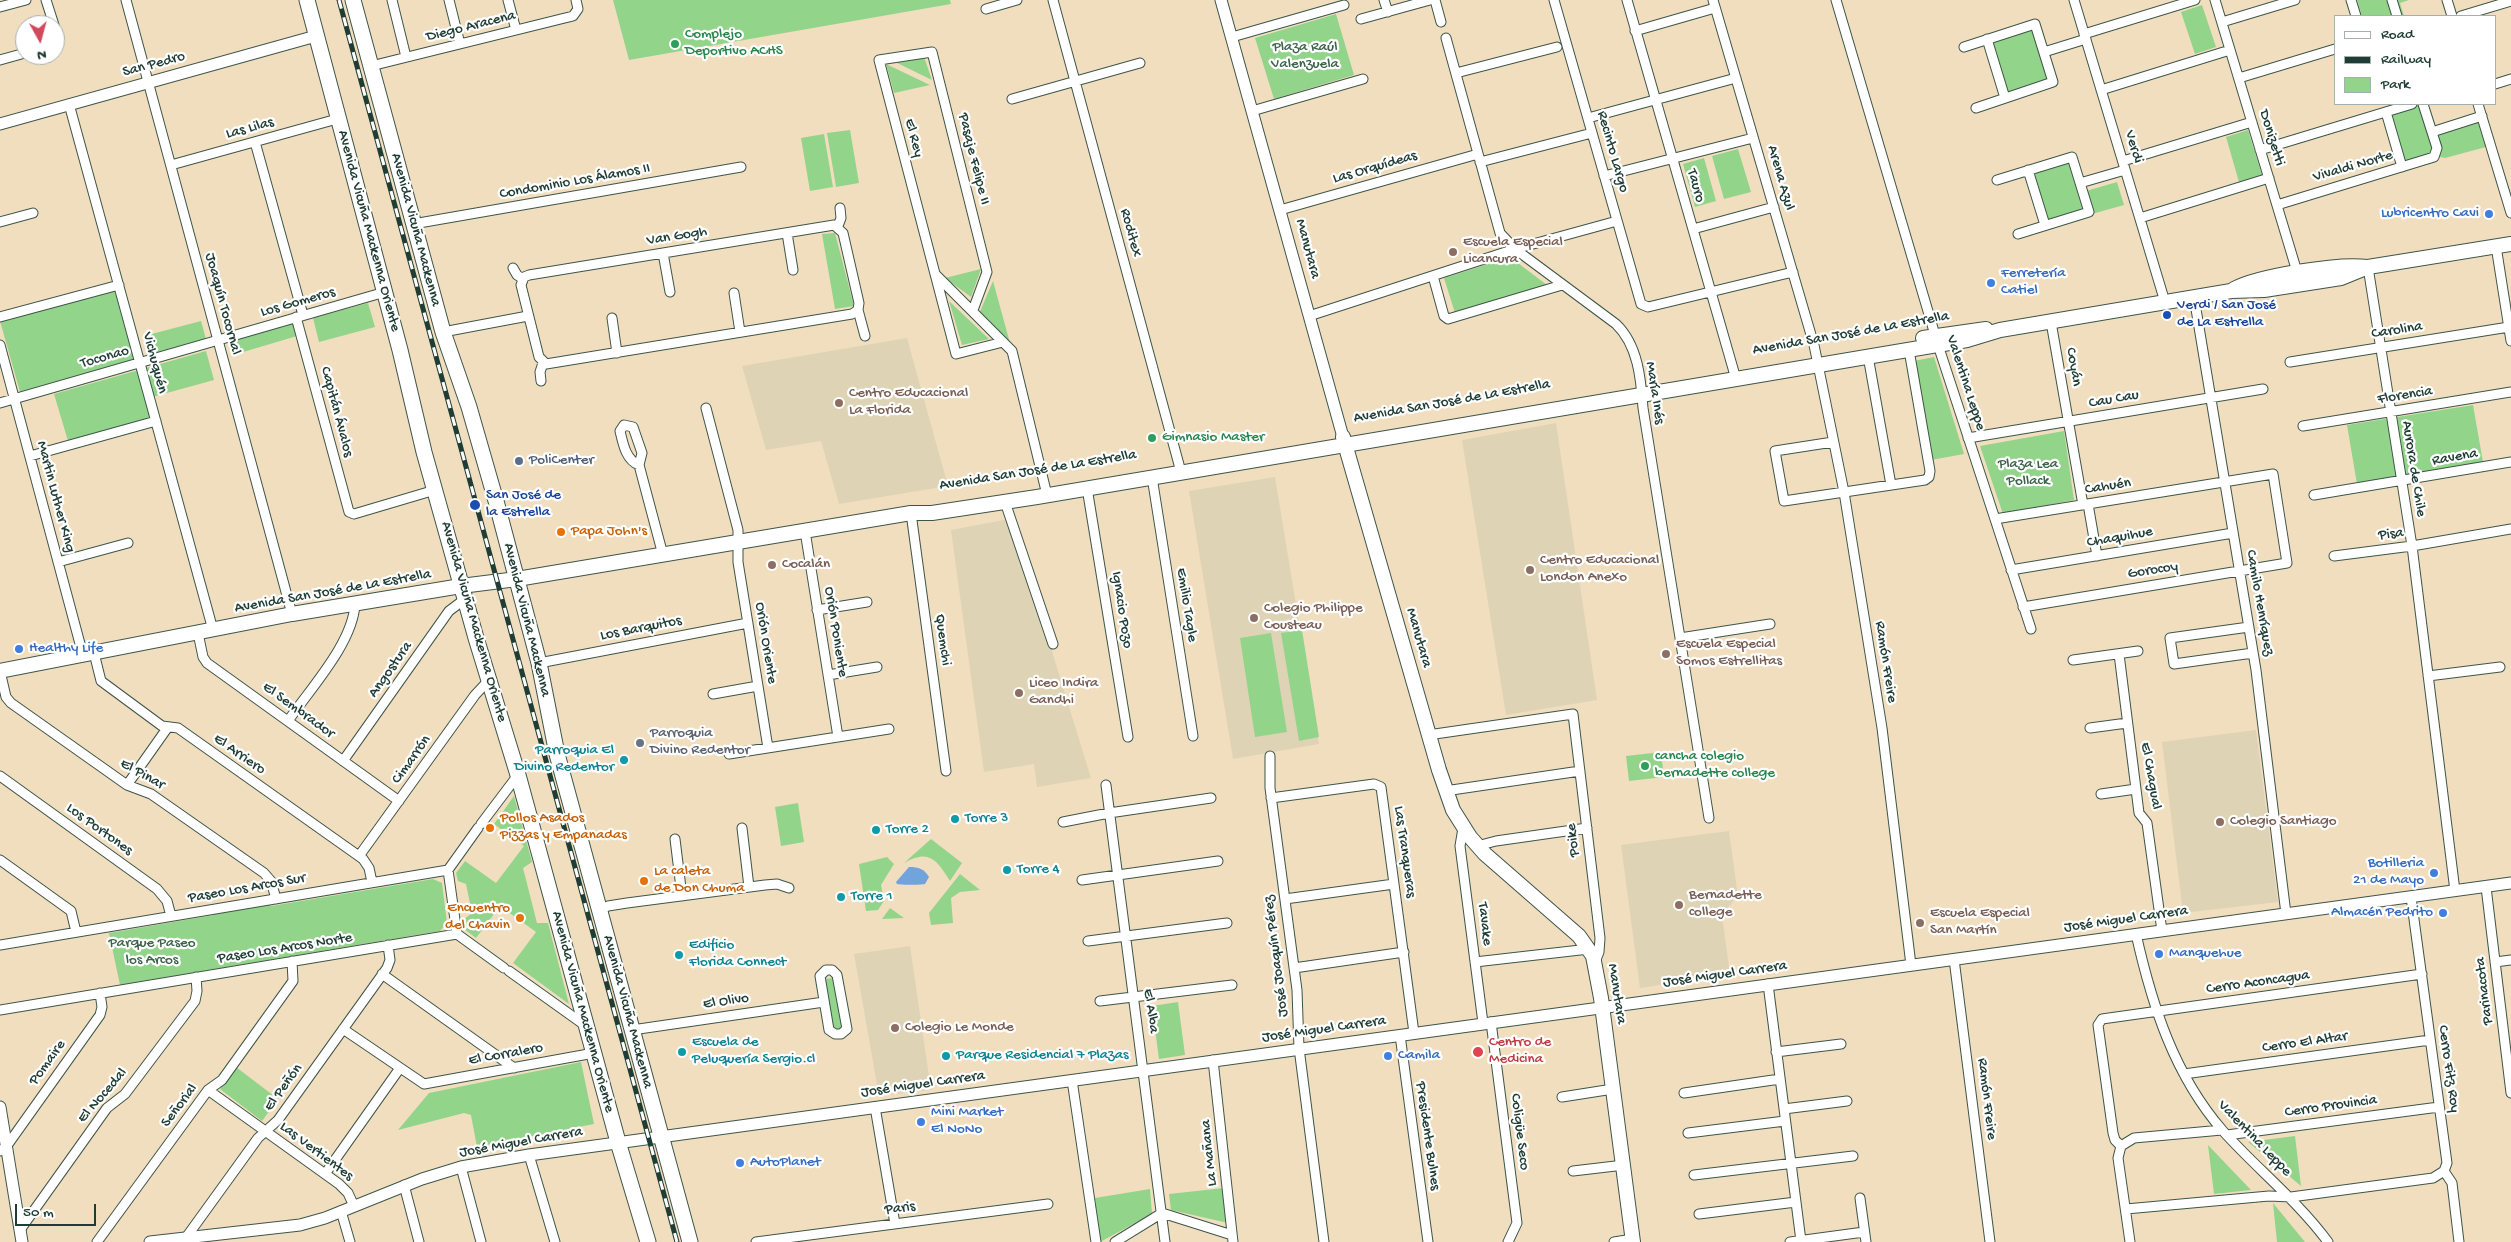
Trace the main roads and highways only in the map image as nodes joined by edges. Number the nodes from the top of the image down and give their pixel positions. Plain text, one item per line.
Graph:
1 (307, 0) edge
2 (353, 0) edge
3 (2511, 244) edge
4 (1937, 341) junction
5 (1816, 361) junction
6 (1345, 441) junction
7 (1179, 468) junction
8 (1045, 491) junction
9 (910, 513) junction
10 (517, 580) junction
11 (463, 592) junction
12 (0, 671) edge
13 (1633, 1241) edge
14 (648, 1242) edge
15 (690, 1242) edge

1 - 11 main road, Avenida Vicuña Mackenna Oriente
2 - 10 main road, Avenida Vicuña Mackenna
3 - 4 main road, Avenida San José de La Estrella
4 - 5 main road, Avenida San José de La Estrella
4 - 5 main road, Avenida San José de La Estrella
5 - 6 main road, Avenida San José de La Estrella
6 - 7 main road, Avenida San José de La Estrella
6 - 13 main road, Manutara
7 - 8 main road, Avenida San José de La Estrella
7 - 8 main road, Avenida San José de La Estrella
8 - 9 main road, Avenida San José de La Estrella
8 - 9 main road, Avenida San José de La Estrella
9 - 10 main road, Avenida San José de La Estrella
10 - 11 main road, Avenida San José de La Estrella
10 - 15 main road, Avenida Vicuña Mackenna
11 - 12 main road, Avenida San José de La Estrella
11 - 14 main road, Avenida Vicuña Mackenna Oriente

